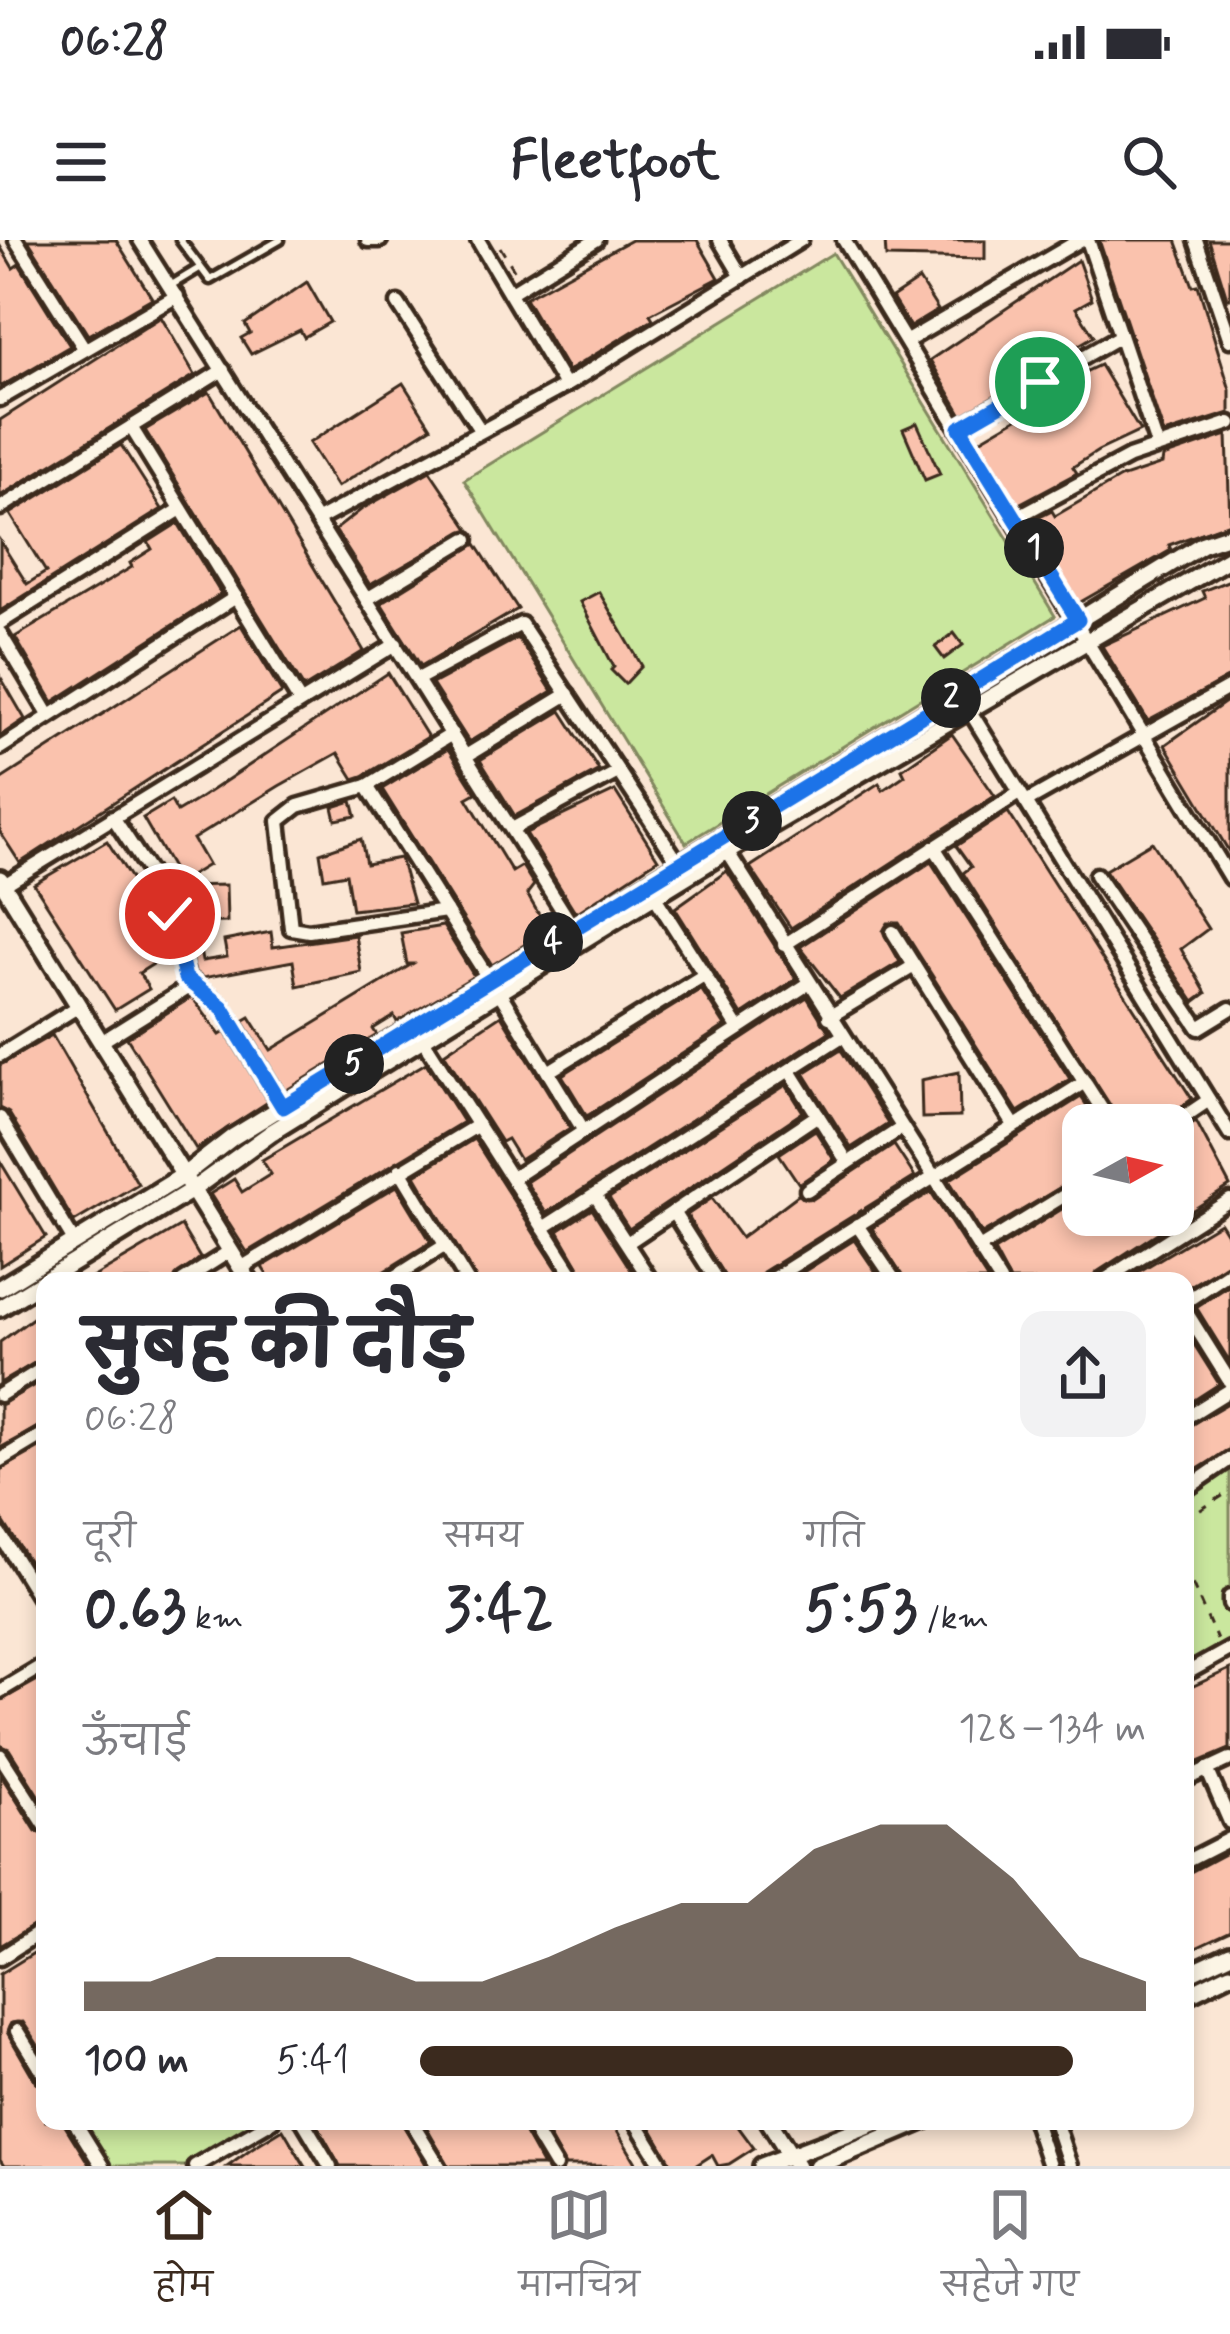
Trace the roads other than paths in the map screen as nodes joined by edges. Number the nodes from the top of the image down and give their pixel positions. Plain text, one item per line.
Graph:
1 (16, 240) edge
2 (140, 240) edge
3 (180, 240) edge
4 (280, 240) edge
5 (368, 240) edge
6 (380, 240) edge
7 (478, 240) edge
8 (596, 240) edge
9 (720, 240) edge
10 (802, 240) edge
11 (844, 240) edge
12 (1084, 240) edge
13 (1196, 240) edge
14 (199, 268) junction
15 (742, 277) junction
16 (173, 291) junction
17 (510, 293) junction
18 (398, 303) dead end
19 (1120, 335) junction
20 (1230, 340) edge
21 (907, 341) junction
22 (84, 348) junction
23 (223, 370) junction
24 (565, 386) junction
25 (1, 396) edge
26 (1230, 422) edge
27 (131, 427) junction
28 (960, 428) junction
29 (480, 430) junction
30 (1157, 446) junction
31 (0, 508) edge
32 (181, 509) junction
33 (1015, 518) junction
34 (318, 520) junction
35 (1230, 535) edge
36 (467, 538) dead end
37 (1230, 558) edge
38 (236, 597) junction
39 (367, 598) junction
40 (1078, 620) junction
41 (0, 623) edge
42 (0, 634) edge
43 (1088, 637) junction
44 (396, 644) junction
45 (418, 679) junction
46 (1230, 686) edge
47 (568, 694) junction
48 (299, 700) junction
49 (968, 708) junction
50 (49, 715) junction
51 (1144, 733) junction
52 (452, 734) junction
53 (0, 748) edge
54 (466, 755) junction
55 (618, 772) junction
56 (367, 786) junction
57 (1023, 797) junction
58 (113, 817) junction
59 (512, 829) junction
60 (934, 847) junction
61 (727, 851) junction
62 (680, 866) junction
63 (1096, 875) dead end
64 (1230, 878) edge
65 (2, 882) edge
66 (655, 897) junction
67 (446, 911) junction
68 (574, 929) junction
69 (893, 932) dead end
70 (784, 945) junction
71 (914, 966) junction
72 (704, 975) junction
73 (192, 985) junction
74 (808, 985) junction
75 (495, 986) junction
76 (79, 1006) junction
77 (1230, 1009) edge
78 (829, 1017) junction
79 (739, 1029) junction
80 (842, 1037) junction
81 (422, 1038) junction
82 (101, 1042) junction
83 (0, 1054) edge
84 (790, 1071) junction
85 (548, 1072) junction
86 (1085, 1082) junction
87 (1209, 1100) junction
88 (1099, 1104) edge
89 (283, 1107) junction
90 (1194, 1110) edge
91 (818, 1115) junction
92 (0, 1118) edge
93 (478, 1125) junction
94 (1014, 1125) junction
95 (899, 1129) junction
96 (584, 1131) junction
97 (1230, 1134) edge
98 (848, 1163) junction
99 (400, 1170) junction
100 (931, 1175) junction
101 (514, 1177) junction
102 (188, 1182) junction
103 (807, 1190) dead end
104 (595, 1195) junction
105 (1062, 1197) edge
106 (1230, 1200) edge
107 (673, 1212) junction
108 (857, 1226) junction
109 (543, 1228) junction
110 (75, 1243) junction
111 (627, 1244) junction
112 (444, 1246) junction
113 (979, 1249) junction
114 (230, 1250) junction
115 (54, 1272) edge
116 (197, 1272) edge
117 (243, 1272) edge
118 (249, 1272) edge
119 (402, 1272) edge
120 (461, 1272) edge
121 (571, 1272) edge
122 (645, 1272) edge
123 (710, 1272) edge
124 (783, 1272) edge
125 (887, 1272) edge
126 (994, 1272) edge
127 (1117, 1272) edge
128 (1230, 1272) edge
129 (36, 1284) edge
130 (0, 1288) edge
131 (1194, 1299) edge
132 (0, 1308) edge
133 (1194, 1322) edge
134 (36, 1373) edge
135 (1230, 1386) edge
136 (0, 1395) edge
137 (1194, 1412) edge
138 (36, 1438) edge
139 (1230, 1459) edge
140 (0, 1460) edge
141 (1194, 1484) edge
142 (0, 1534) edge
143 (36, 1589) edge
144 (1224, 1647) edge
145 (1194, 1668) edge
146 (36, 1669) edge
147 (0, 1691) edge
148 (0, 1755) edge
149 (1230, 1759) edge
150 (1207, 1769) junction
151 (1194, 1776) edge
152 (36, 1811) edge
153 (1230, 1822) edge
154 (1230, 1839) edge
155 (1194, 1857) edge
156 (36, 1935) edge
157 (1230, 1954) edge
158 (0, 1958) edge
159 (1194, 1971) edge
160 (1230, 1974) edge
161 (1194, 1992) edge
162 (16, 2031) dead end
163 (36, 2062) edge
164 (81, 2130) edge
165 (259, 2130) edge
166 (308, 2130) edge
167 (417, 2130) edge
168 (533, 2130) edge
169 (641, 2130) edge
170 (775, 2130) edge
171 (860, 2130) edge
172 (901, 2130) edge
173 (1037, 2130) edge
174 (1058, 2130) edge
175 (214, 2161) edge
176 (794, 2161) edge
177 (102, 2166) edge
178 (195, 2166) edge
179 (330, 2166) edge
180 (439, 2166) edge
181 (555, 2166) edge
182 (663, 2166) edge
183 (762, 2166) edge
184 (817, 2166) edge
185 (1049, 2166) edge
186 (1070, 2166) edge

1 - 22 street
2 - 16 street
3 - 14 lane
4 - 14 lane
5 - 6 street
7 - 17 street
8 - 17 street
9 - 15 street
10 - 15 street
11 - 21 street
12 - 19 street
12 - 21 street
13 - 20 street
14 - 16 lane
15 - 24 street
16 - 22 street
16 - 23 street
17 - 24 street
18 - 29 street
19 - 28 street
19 - 30 street
21 - 28 street
22 - 25 street
23 - 27 street
23 - 34 street
24 - 29 street
26 - 30 street
27 - 31 street
27 - 32 street
28 - 33 street
29 - 34 street
30 - 33 street
32 - 38 street
32 - 41 street
33 - 40 street
34 - 39 street
35 - 40 street
36 - 39 street
37 - 43 street
38 - 48 street
38 - 50 street
39 - 44 street
40 - 43 street
40 - 62 street
42 - 50 street
43 - 49 street
43 - 51 street
44 - 45 street
44 - 48 street
45 - 47 street
45 - 52 street
46 - 51 street
47 - 54 street
47 - 55 street
48 - 58 street
49 - 57 street
49 - 61 street
50 - 53 street
51 - 57 street
51 - 64 street
52 - 54 street
52 - 56 street
54 - 59 street
55 - 59 street
55 - 62 street
56 - 67 street
56 - 67 street
57 - 60 street
57 - 87 street
58 - 65 street
58 - 73 street
59 - 68 street
60 - 70 street
60 - 86 street
61 - 66 street
61 - 70 street
62 - 68 street
63 - 77 street
65 - 76 street
66 - 72 street
66 - 75 street
67 - 75 street
68 - 75 street
69 - 71 street
70 - 74 street
71 - 78 street
71 - 94 street
72 - 79 street
72 - 85 street
73 - 82 street
73 - 89 street
74 - 78 street
74 - 79 street
75 - 81 street
75 - 85 street
75 - 89 street
76 - 82 street
76 - 83 street
78 - 80 street
79 - 96 street
80 - 84 street
80 - 95 street
81 - 93 street
81 - 102 street
82 - 102 street
84 - 91 street
84 - 104 street
85 - 96 street
86 - 88 street
86 - 94 street
87 - 90 street
87 - 97 street
89 - 102 street
91 - 98 street
91 - 107 street
92 - 110 street
93 - 99 street
93 - 101 street
94 - 100 street
95 - 98 street
95 - 100 street
96 - 101 street
98 - 103 street
99 - 112 street
99 - 118 street
100 - 108 street
100 - 113 street
101 - 109 street
102 - 110 street
102 - 114 street
102 - 115 street
104 - 109 street
104 - 111 street
105 - 113 street
106 - 127 street
107 - 111 street
107 - 123 street
108 - 124 street
108 - 125 street
109 - 121 street
110 - 130 street
111 - 122 street
112 - 119 street
112 - 120 street
113 - 126 street
114 - 116 street
114 - 117 street
128 - 131 street
129 - 132 street
133 - 135 street
134 - 136 street
135 - 137 street
138 - 140 street
139 - 141 street
142 - 143 street
144 - 145 street
146 - 147 street
148 - 152 street
149 - 150 street
150 - 151 street
150 - 153 street
154 - 155 street
156 - 158 street
157 - 159 street
160 - 161 street
162 - 163 street
164 - 177 street
165 - 175 street
166 - 179 street
167 - 180 street
168 - 181 street
169 - 182 street
170 - 176 street
171 - 176 street
172 - 184 street
173 - 185 street
174 - 186 street
175 - 178 street
176 - 183 street

